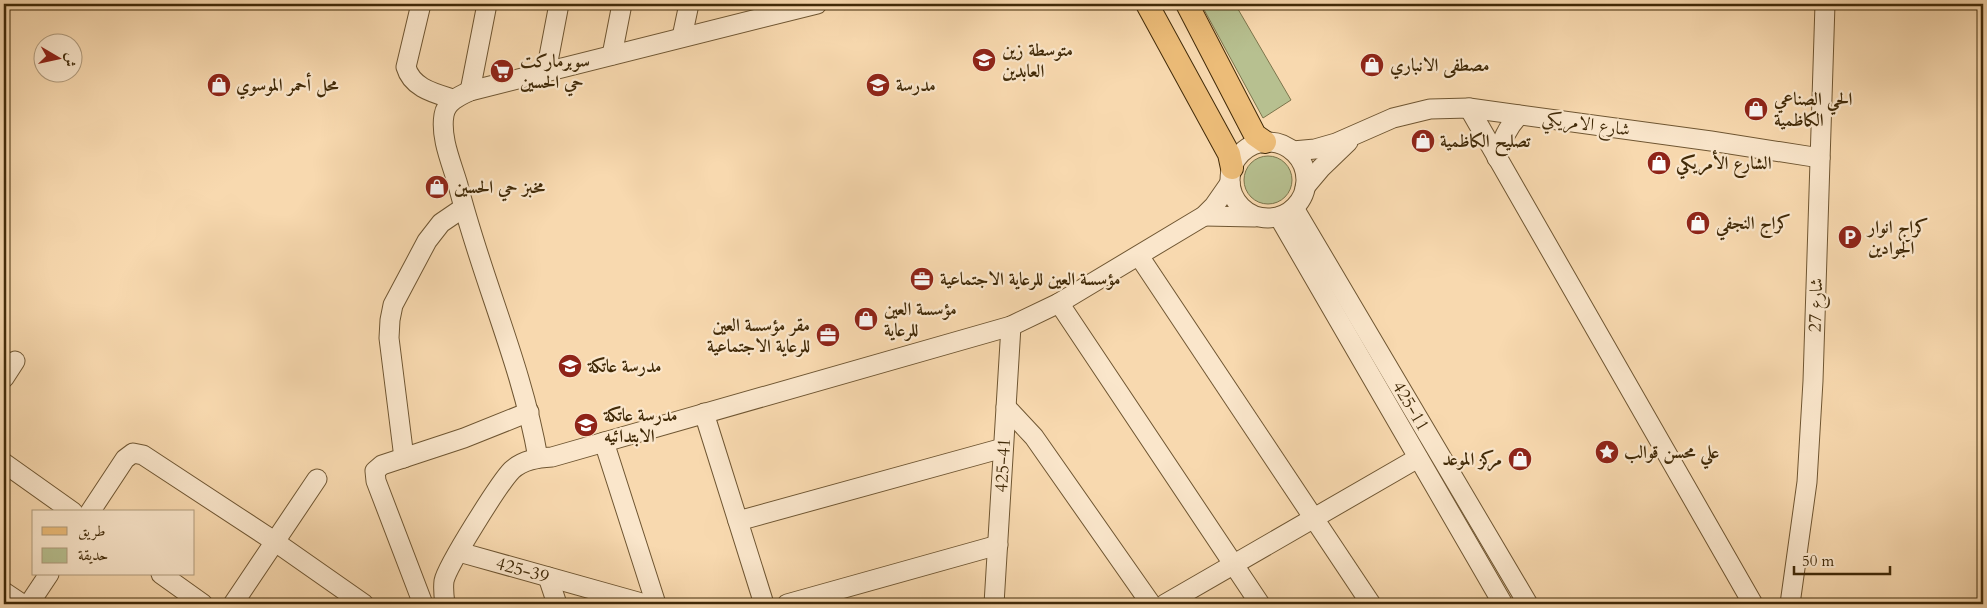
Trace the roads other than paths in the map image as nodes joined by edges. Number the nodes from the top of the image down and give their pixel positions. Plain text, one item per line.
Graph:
1 (421, 4) edge
2 (488, 4) edge
3 (559, 4) edge
4 (622, 4) edge
5 (688, 4) edge
6 (817, 4) edge
7 (1147, 4) edge
8 (1825, 4) edge
9 (1190, 9) edge
10 (756, 11) edge
11 (1160, 29) junction
12 (682, 37) junction
13 (612, 55) junction
14 (546, 72) junction
15 (470, 91) junction
16 (453, 100) junction
17 (1469, 108) junction
18 (1519, 115) junction
19 (1356, 135) junction
20 (1265, 142) junction
21 (1292, 151) junction
22 (1497, 158) junction
23 (1820, 158) junction
24 (1231, 176) junction
25 (1305, 187) junction
26 (463, 208) junction
27 (1286, 212) junction
28 (1204, 216) junction
29 (1260, 217) junction
30 (1138, 256) junction
31 (1058, 302) junction
32 (1011, 326) junction
33 (15, 361) dead end
34 (4, 378) edge
35 (1006, 407) junction
36 (529, 412) junction
37 (704, 414) junction
38 (604, 442) junction
39 (1004, 448) junction
40 (404, 458) junction
41 (538, 458) junction
42 (1418, 458) junction
43 (4, 463) edge
44 (317, 479) dead end
45 (70, 510) edge
46 (91, 510) edge
47 (1312, 518) junction
48 (738, 521) junction
49 (274, 541) junction
50 (998, 545) junction
51 (459, 552) junction
52 (1233, 565) junction
53 (48, 576) edge
54 (164, 576) edge
55 (548, 577) junction
56 (4, 592) edge
57 (22, 604) edge
58 (29, 604) edge
59 (203, 604) edge
60 (233, 604) edge
61 (364, 604) edge
62 (423, 604) edge
63 (445, 604) edge
64 (557, 604) edge
65 (645, 604) edge
66 (656, 604) edge
67 (764, 604) edge
68 (786, 604) edge
69 (994, 604) edge
70 (1151, 604) edge
71 (1165, 604) edge
72 (1260, 604) edge
73 (1371, 604) edge
74 (1503, 604) edge
75 (1528, 604) edge
76 (1753, 604) edge
77 (1790, 604) edge

1 - 16 street
2 - 15 street
3 - 14 street
4 - 13 street
5 - 12 street
6 - 10 street
7 - 11 main road
8 - 23 street, شارع 27
9 - 11 main road
9 - 20 main road
10 - 12 street
11 - 24 main road
12 - 13 street
13 - 14 street
14 - 15 street
15 - 16 street
16 - 26 street
17 - 18 street, شارع الامريكي
17 - 19 street, شارع الامريكي
17 - 22 street
18 - 22 street
18 - 23 street, شارع الامريكي
19 - 21 street, شارع الامريكي
19 - 25 street, شارع الامريكي
20 - 21 street
20 - 24 street
21 - 25 street
22 - 76 street
23 - 77 street, شارع 27
24 - 28 street
24 - 29 street
25 - 27 street
26 - 36 street
26 - 40 street
27 - 29 street
27 - 42 street, 425-11
27 - 75 street, 425-11
28 - 29 street
28 - 30 street
30 - 31 street
30 - 47 street
31 - 32 street
31 - 52 street
32 - 35 street, 425-41
32 - 37 street
33 - 34 street
35 - 39 street, 425-41
35 - 70 street
36 - 40 street
36 - 41 street
37 - 38 street
37 - 48 street
38 - 41 street
38 - 66 street
39 - 48 street
39 - 50 street, 425-41
40 - 62 street
41 - 51 street
42 - 47 street
42 - 74 street, 425-11
43 - 45 street
44 - 49 street
46 - 49 street
47 - 52 street
47 - 73 street
48 - 67 street
49 - 60 street
49 - 61 street
50 - 68 street
50 - 69 street, 425-41
51 - 55 street, 425-39
51 - 63 street
52 - 71 street
52 - 72 street
53 - 58 street
54 - 59 street
55 - 64 street
55 - 65 street, 425-39
56 - 57 street

